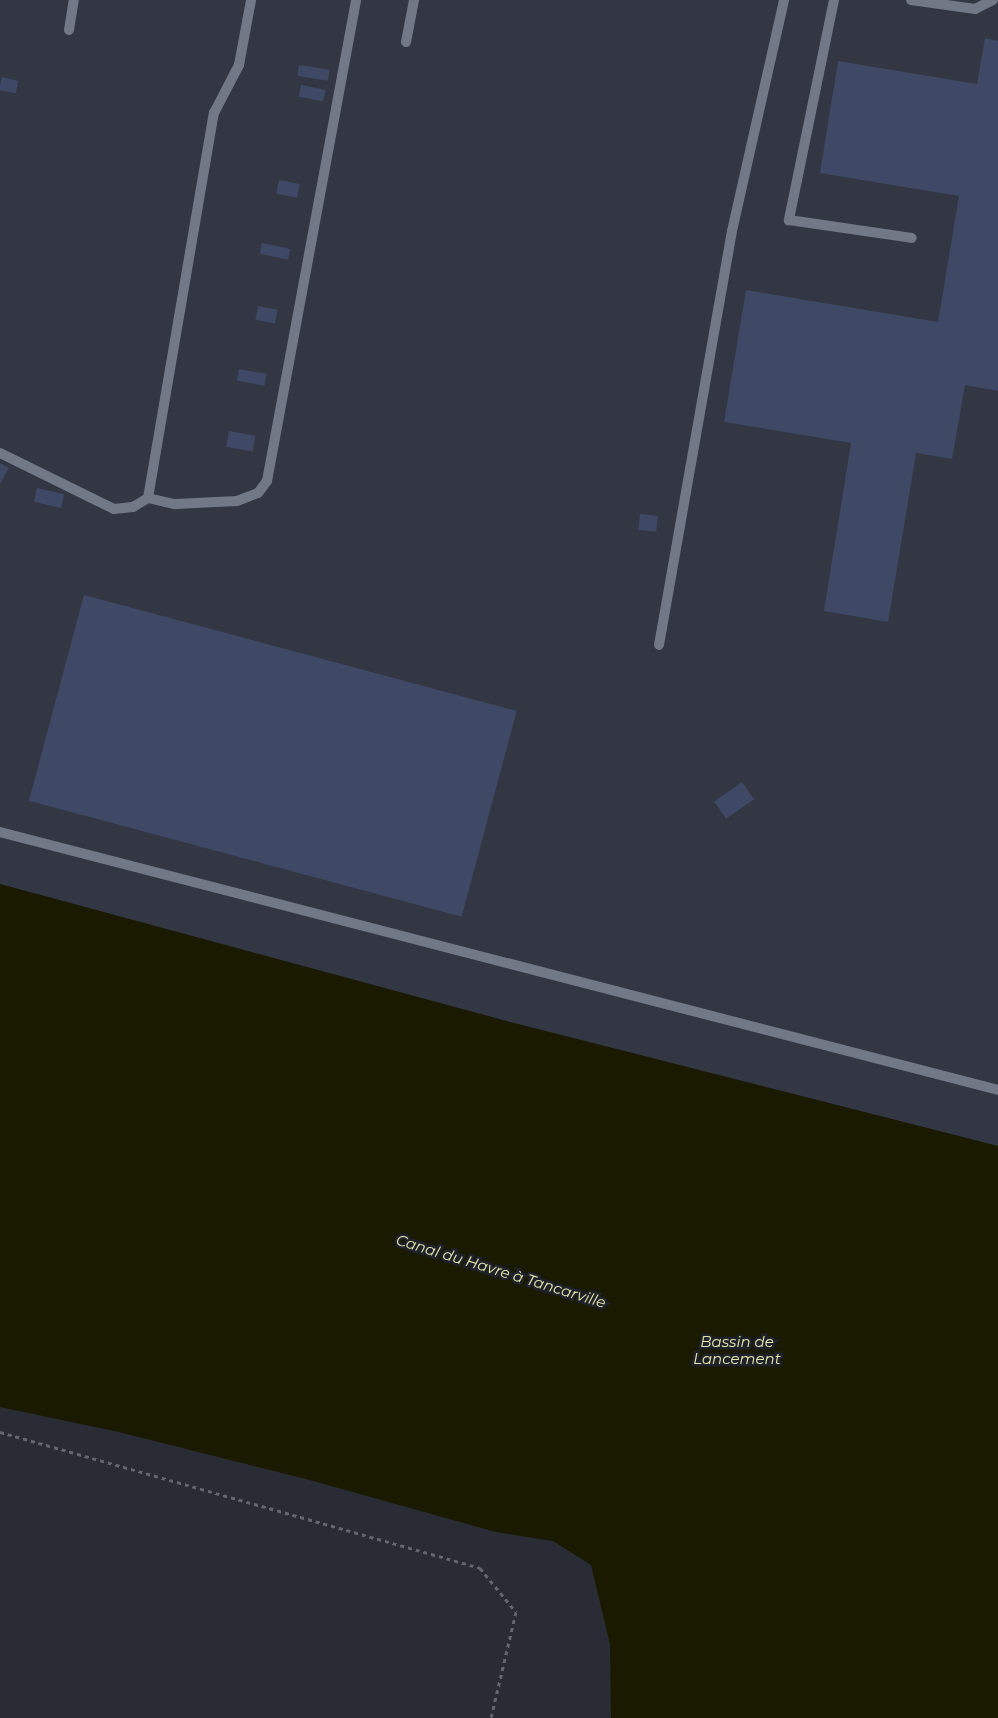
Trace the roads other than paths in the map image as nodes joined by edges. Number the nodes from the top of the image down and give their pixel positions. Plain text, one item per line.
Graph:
1 (74, 0) edge
2 (251, 0) edge
3 (356, 0) edge
4 (414, 0) edge
5 (784, 0) edge
6 (834, 0) edge
7 (911, 0) edge
8 (993, 0) edge
9 (69, 30) dead end
10 (406, 42) dead end
11 (912, 238) dead end
12 (0, 453) edge
13 (148, 498) junction
14 (659, 645) dead end
15 (0, 832) edge
16 (998, 1090) edge

1 - 9 lane
2 - 13 lane
3 - 13 lane
4 - 10 lane
5 - 14 lane
6 - 11 lane
7 - 8 lane
12 - 13 lane
15 - 16 lane

